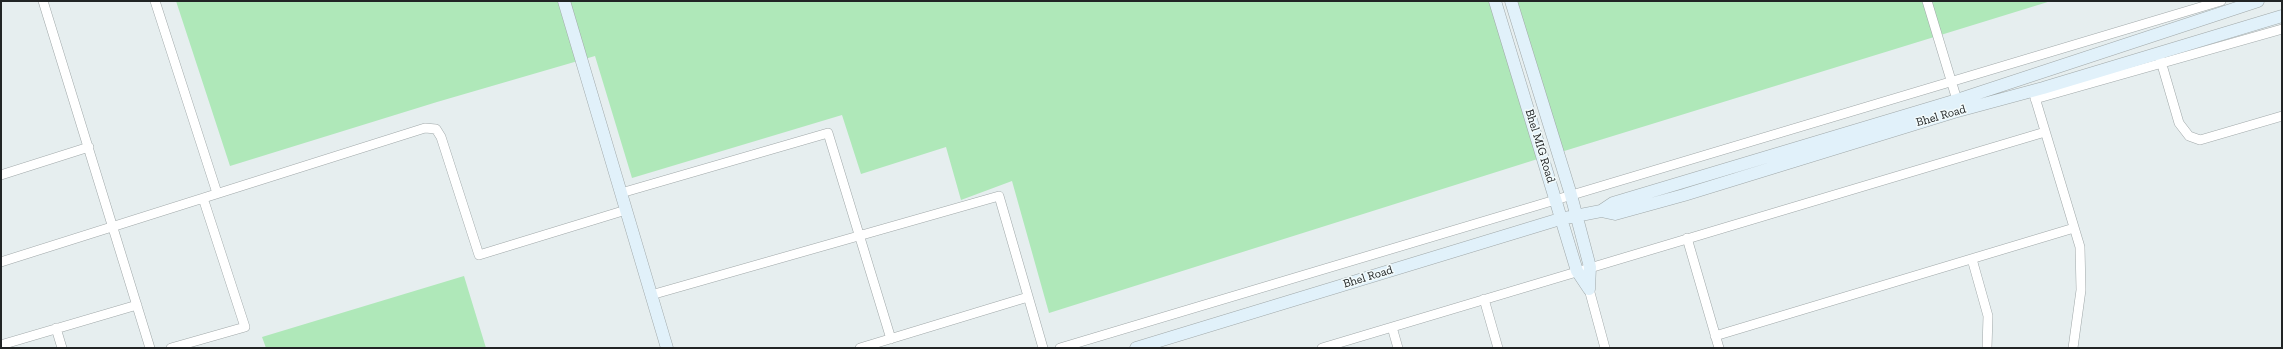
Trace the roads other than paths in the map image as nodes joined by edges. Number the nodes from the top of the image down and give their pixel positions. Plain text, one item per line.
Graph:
1 (43, 1) edge
2 (155, 1) edge
3 (564, 1) edge
4 (1495, 1) edge
5 (1511, 1) edge
6 (1927, 1) edge
7 (2221, 1) edge
8 (2258, 1) edge
9 (2282, 16) edge
10 (2282, 29) edge
11 (2160, 59) junction
12 (1951, 82) junction
13 (2034, 95) junction
14 (1957, 100) junction
15 (2282, 116) edge
16 (2045, 132) junction
17 (89, 147) junction
18 (1, 173) edge
19 (217, 193) junction
20 (621, 193) junction
21 (1571, 195) junction
22 (203, 198) junction
23 (1556, 199) junction
24 (626, 210) junction
25 (1601, 212) junction
26 (1576, 215) junction
27 (1560, 219) junction
28 (114, 226) junction
29 (2074, 228) junction
30 (859, 236) junction
31 (1687, 238) junction
32 (1972, 259) junction
33 (1, 262) edge
34 (1590, 267) junction
35 (1577, 271) junction
36 (1589, 289) junction
37 (652, 296) junction
38 (1028, 297) junction
39 (1484, 299) junction
40 (137, 304) junction
41 (1392, 327) junction
42 (56, 328) junction
43 (1715, 336) junction
44 (891, 339) junction
45 (1, 346) edge
46 (62, 348) edge
47 (150, 348) edge
48 (171, 348) edge
49 (667, 348) edge
50 (860, 348) edge
51 (1043, 348) edge
52 (1060, 348) edge
53 (1136, 348) edge
54 (1322, 348) edge
55 (1398, 348) edge
56 (1498, 348) edge
57 (1605, 348) edge
58 (1719, 348) edge
59 (1987, 348) edge
60 (2073, 348) edge

1 - 17 street
2 - 19 street
3 - 20 street
4 - 23 street, Bhel MIG Road
5 - 21 street, Bhel MIG Road
6 - 12 street
7 - 12 street
8 - 14 street, Bhel Road
9 - 11 street, Bhel Road
10 - 11 street
11 - 13 street, Bhel Road
11 - 15 street
12 - 14 street
12 - 21 street
13 - 16 street
13 - 25 street, Bhel Road
14 - 25 street, Bhel Road
16 - 29 street
16 - 31 street
17 - 18 street
17 - 28 street
19 - 22 street
19 - 24 street
20 - 24 street
20 - 30 street
21 - 23 street
21 - 26 street, Bhel MIG Road
22 - 28 street
22 - 48 street
23 - 27 street, Bhel MIG Road
23 - 52 street
24 - 37 street
25 - 26 street, Bhel Road
26 - 27 street, Bhel Road
26 - 34 street, Bhel MIG Road
27 - 35 street, Bhel MIG Road
27 - 53 street, Bhel Road
28 - 33 street
28 - 40 street
29 - 32 street
29 - 60 street
30 - 37 street
30 - 38 street
30 - 44 street
31 - 34 street
31 - 43 street
32 - 43 street
32 - 59 street
34 - 35 street
34 - 36 street, Bhel MIG Road
35 - 36 street, Bhel MIG Road
35 - 39 street
36 - 57 street, Bhel MIG Road
37 - 49 street
38 - 44 street
38 - 51 street
39 - 41 street
39 - 56 street
40 - 42 street
40 - 47 street
41 - 54 street
41 - 55 street
42 - 45 street
42 - 46 street
43 - 58 street
44 - 50 street

